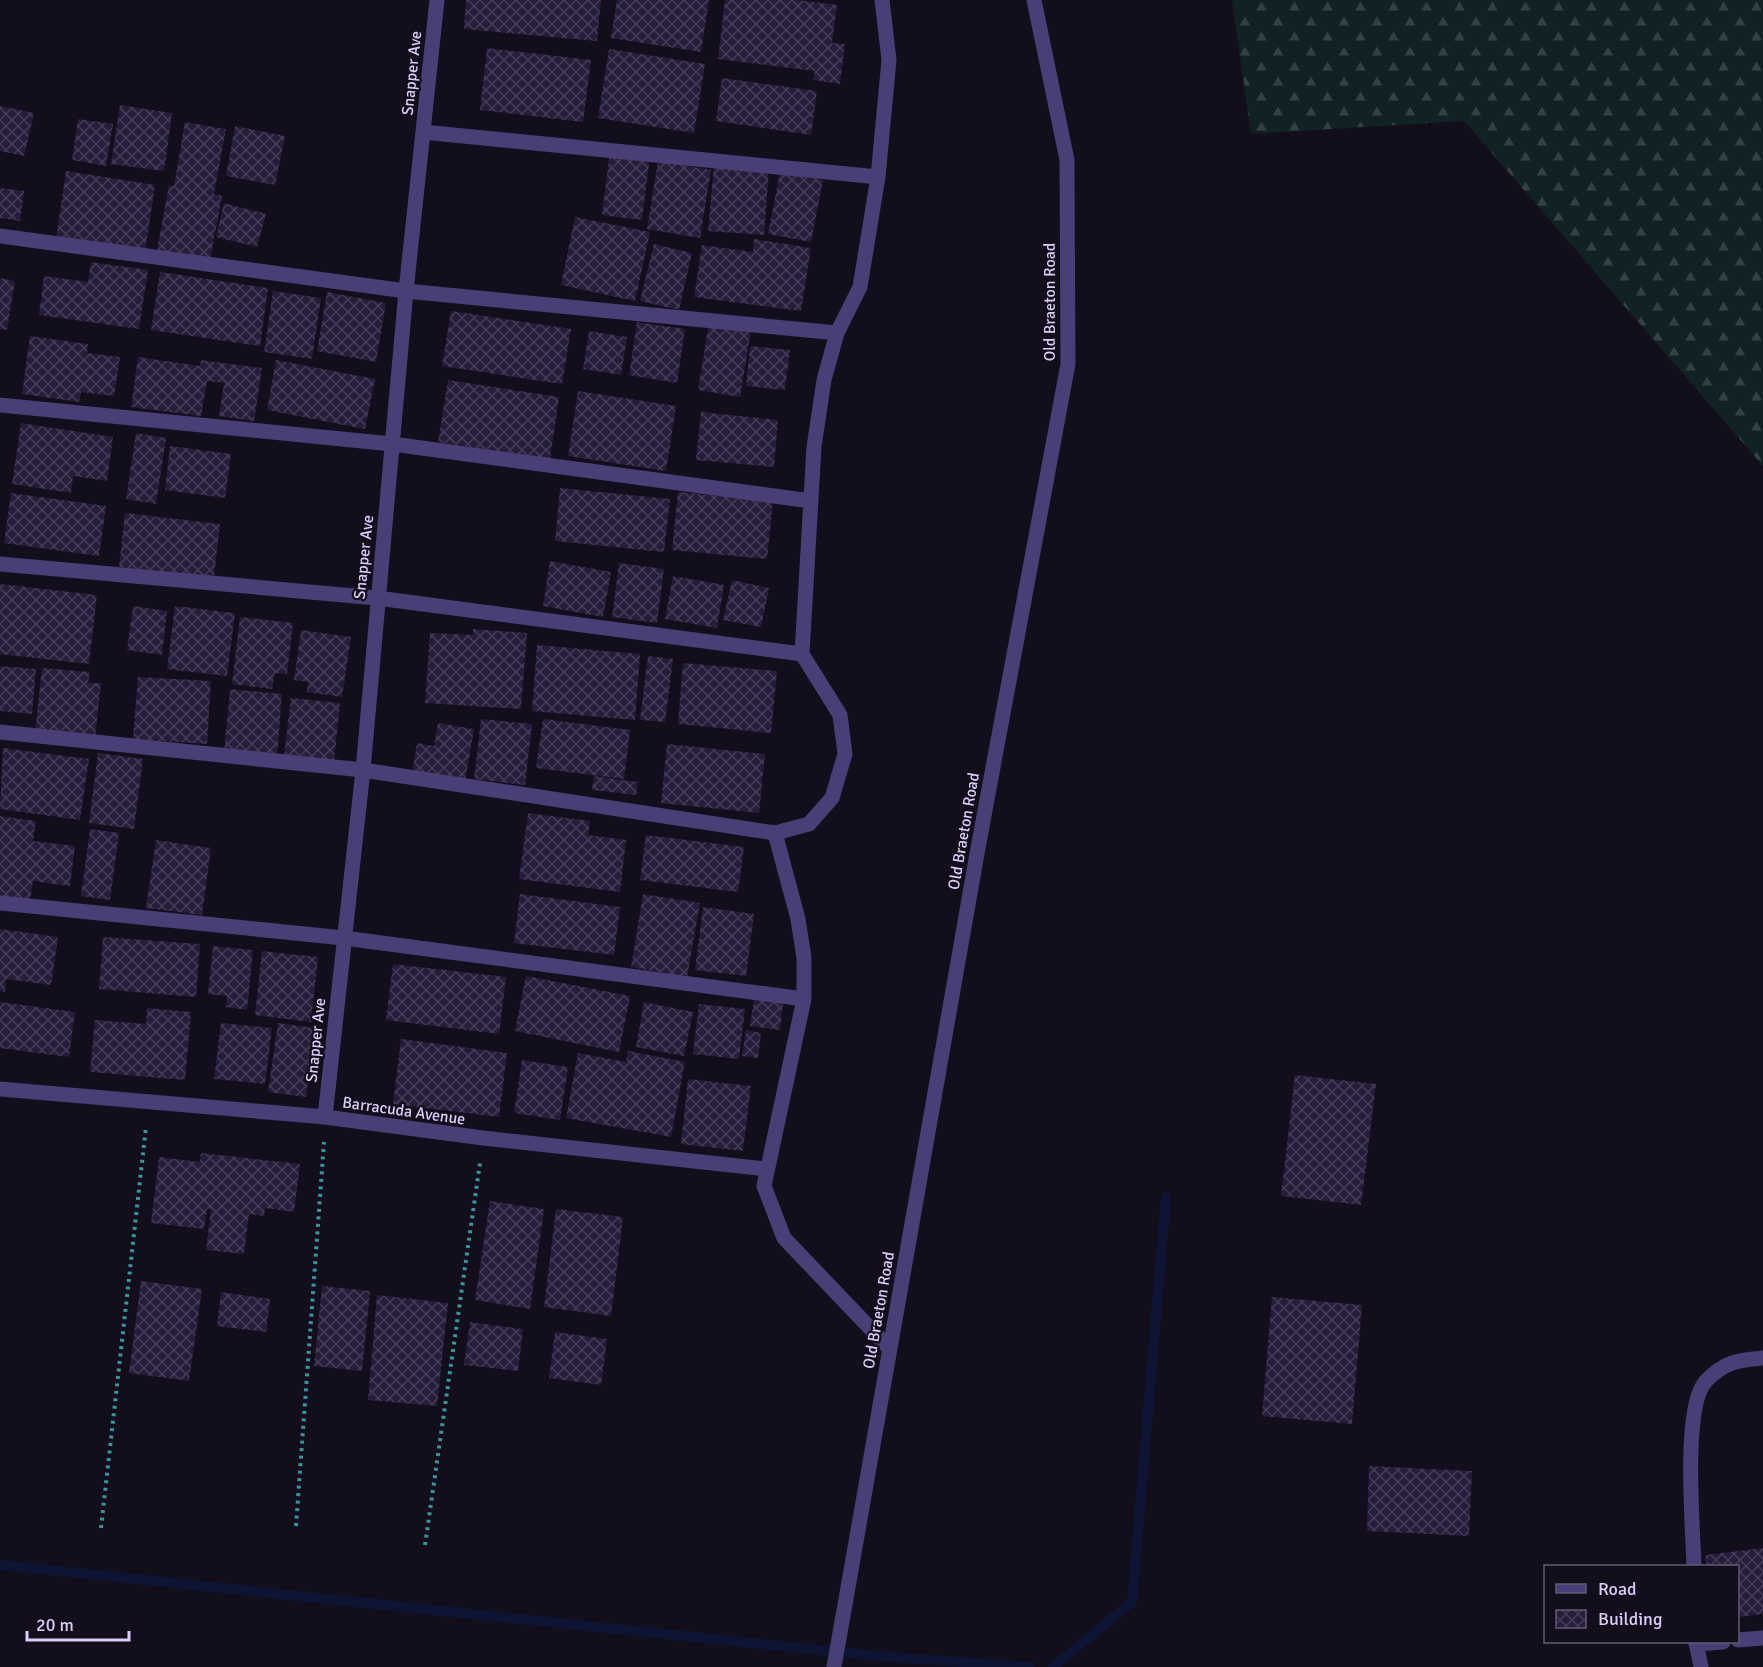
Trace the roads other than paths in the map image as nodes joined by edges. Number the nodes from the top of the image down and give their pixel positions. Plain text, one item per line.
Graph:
1 (437, 0) edge
2 (882, 0) edge
3 (1034, 0) edge
4 (423, 132) junction
5 (878, 177) junction
6 (0, 236) edge
7 (406, 291) junction
8 (837, 333) junction
9 (0, 405) edge
10 (392, 444) junction
11 (810, 501) junction
12 (0, 564) edge
13 (377, 598) junction
14 (802, 654) junction
15 (0, 732) edge
16 (363, 770) junction
17 (775, 833) junction
18 (0, 903) edge
19 (344, 938) junction
20 (804, 999) junction
21 (0, 1089) edge
22 (325, 1117) junction
23 (766, 1169) junction
24 (890, 1349) junction
25 (1763, 1358) edge
26 (1694, 1565) edge
27 (1763, 1638) edge
28 (1739, 1640) edge
29 (1696, 1643) edge
30 (834, 1667) edge
31 (1701, 1667) edge

1 - 4 street, Snapper Ave
2 - 5 street
3 - 24 street, Old Braeton Road
4 - 5 street
4 - 7 street, Snapper Ave
5 - 8 street
6 - 7 street
7 - 8 street
7 - 10 street, Snapper Ave
8 - 11 street
9 - 10 street
10 - 11 street
10 - 13 street, Snapper Ave
11 - 14 street
12 - 13 street
13 - 14 street
13 - 16 street, Snapper Ave
14 - 17 street
15 - 16 street
16 - 17 street
16 - 19 street, Snapper Ave
17 - 20 street
18 - 19 street
19 - 20 street
19 - 22 street, Snapper Ave
20 - 23 street
21 - 22 street, Barracuda Avenue
22 - 23 street, Barracuda Avenue
23 - 24 street
24 - 30 street, Old Braeton Road
25 - 26 street
27 - 28 street
29 - 31 street

